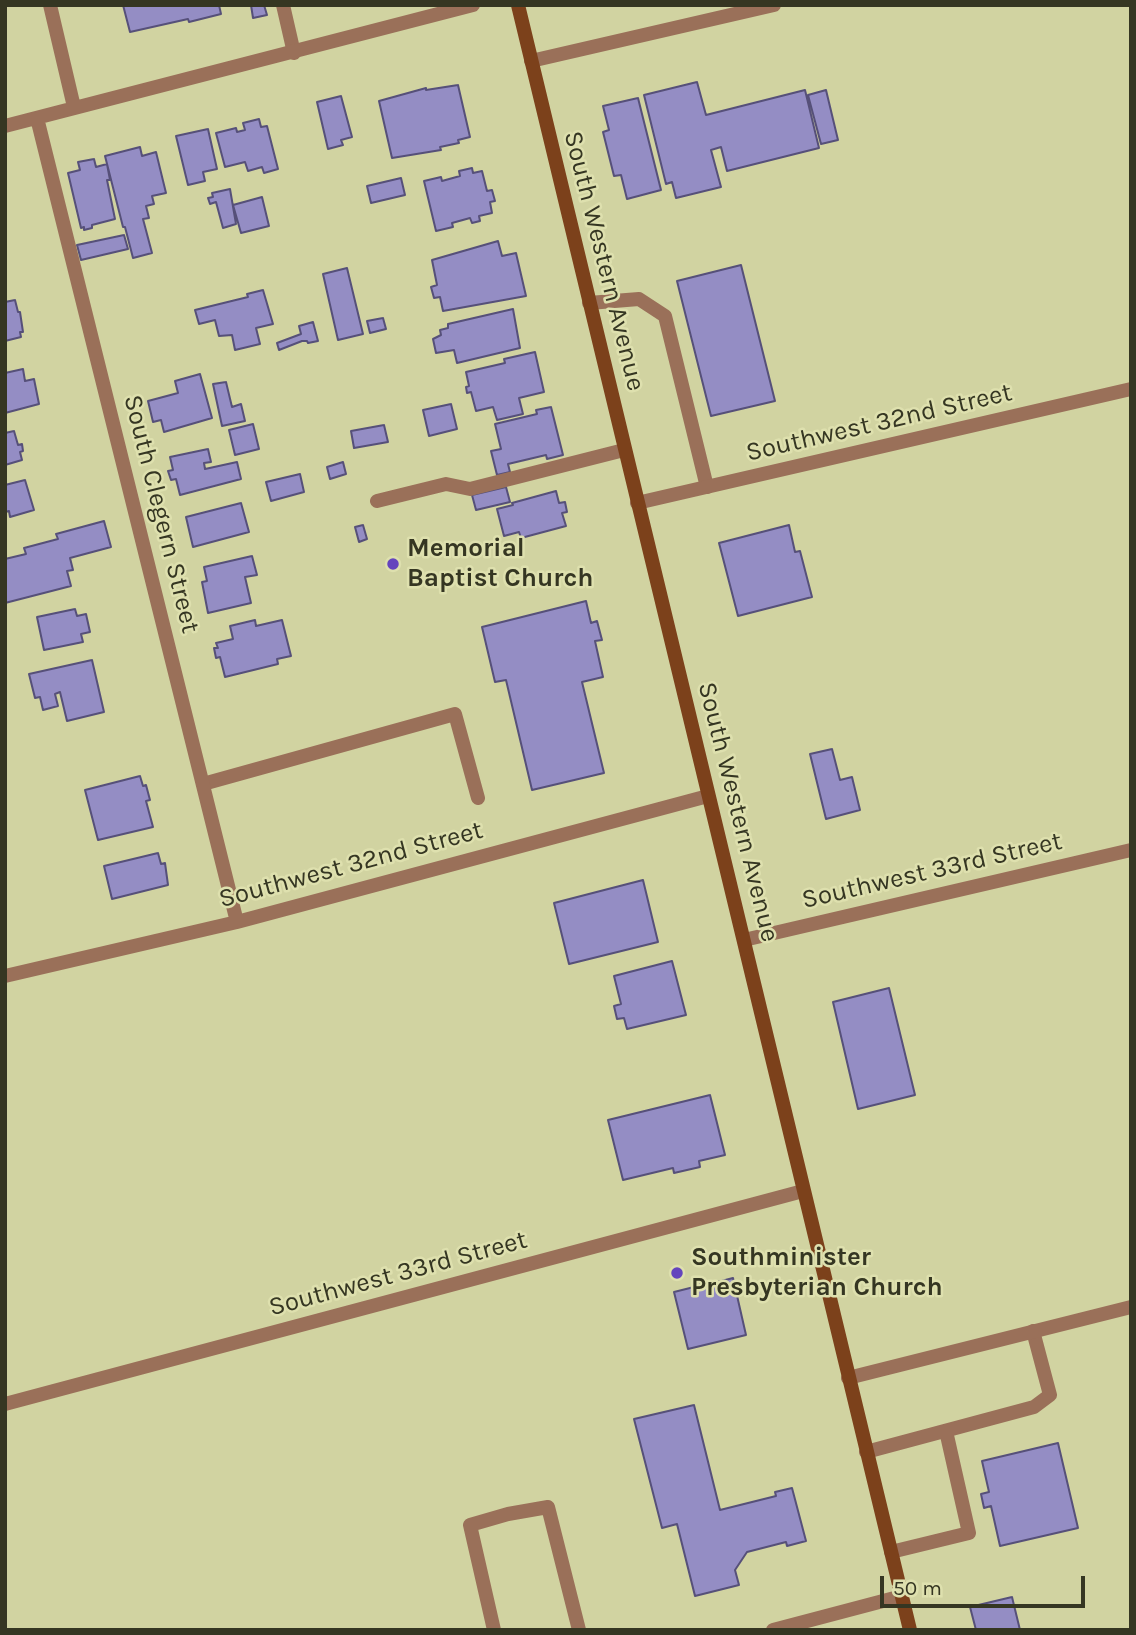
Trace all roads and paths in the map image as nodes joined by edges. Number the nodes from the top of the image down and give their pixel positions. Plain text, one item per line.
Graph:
1 (50, 5) edge
2 (283, 5) edge
3 (473, 5) edge
4 (517, 5) edge
5 (774, 5) edge
6 (756, 7) edge
7 (294, 52) junction
8 (531, 61) junction
9 (74, 107) junction
10 (37, 118) junction
11 (5, 126) edge
12 (589, 303) junction
13 (1131, 389) edge
14 (624, 450) junction
15 (707, 487) junction
16 (377, 500) dead end
17 (637, 503) junction
18 (203, 784) junction
19 (708, 796) junction
20 (478, 799) dead end
21 (1131, 850) edge
22 (237, 922) junction
23 (744, 940) junction
24 (5, 976) edge
25 (803, 1191) junction
26 (1131, 1307) edge
27 (1033, 1331) junction
28 (848, 1378) junction
29 (5, 1404) edge
30 (946, 1431) junction
31 (866, 1452) junction
32 (891, 1552) junction
33 (902, 1597) junction
34 (494, 1630) edge
35 (579, 1630) edge
36 (773, 1630) edge
37 (910, 1630) edge

1 - 9 street
2 - 7 street
3 - 7 street
4 - 8 main road, South Western Avenue
5 - 6 street
6 - 8 street
7 - 9 street
8 - 12 main road, South Western Avenue
9 - 10 street
10 - 11 street
10 - 18 street, South Clegern Street
12 - 14 main road, South Western Avenue
12 - 15 street
13 - 15 street, Southwest 32nd Street
14 - 16 street
14 - 17 main road, South Western Avenue
15 - 17 street, Southwest 32nd Street
17 - 19 main road, South Western Avenue
18 - 20 street
18 - 22 street, South Clegern Street
19 - 22 street, Southwest 32nd Street
19 - 23 main road, South Western Avenue
21 - 23 street, Southwest 33rd Street
22 - 24 street, Southwest 32nd Street
23 - 25 main road, South Western Avenue
25 - 28 main road, South Western Avenue
25 - 29 street, Southwest 33rd Street
26 - 27 street
27 - 28 street
27 - 30 street
28 - 31 main road, South Western Avenue
30 - 31 street
30 - 32 street
31 - 32 main road, South Western Avenue
32 - 33 main road, South Western Avenue
33 - 36 street
33 - 37 main road, South Western Avenue
34 - 35 street

